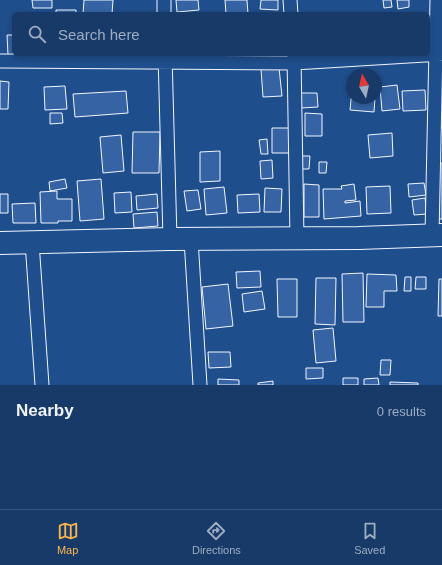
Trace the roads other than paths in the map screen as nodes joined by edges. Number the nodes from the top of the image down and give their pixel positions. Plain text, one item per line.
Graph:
1 (164, 0) edge
2 (290, 0) edge
3 (437, 0) edge
4 (164, 12) edge
5 (291, 12) edge
6 (439, 55) edge
7 (391, 56) edge
8 (165, 58) edge
9 (294, 58) edge
10 (0, 61) edge
11 (437, 235) edge
12 (180, 239) junction
13 (297, 239) junction
14 (32, 242) junction
15 (0, 243) edge
16 (42, 385) edge
17 (200, 385) edge

1 - 4 street
2 - 5 street
3 - 6 street
6 - 11 street
7 - 9 street
8 - 9 street
8 - 10 street
8 - 12 street
9 - 13 street
11 - 13 highway
12 - 13 highway
12 - 14 highway
12 - 17 street
14 - 15 highway
14 - 16 street

